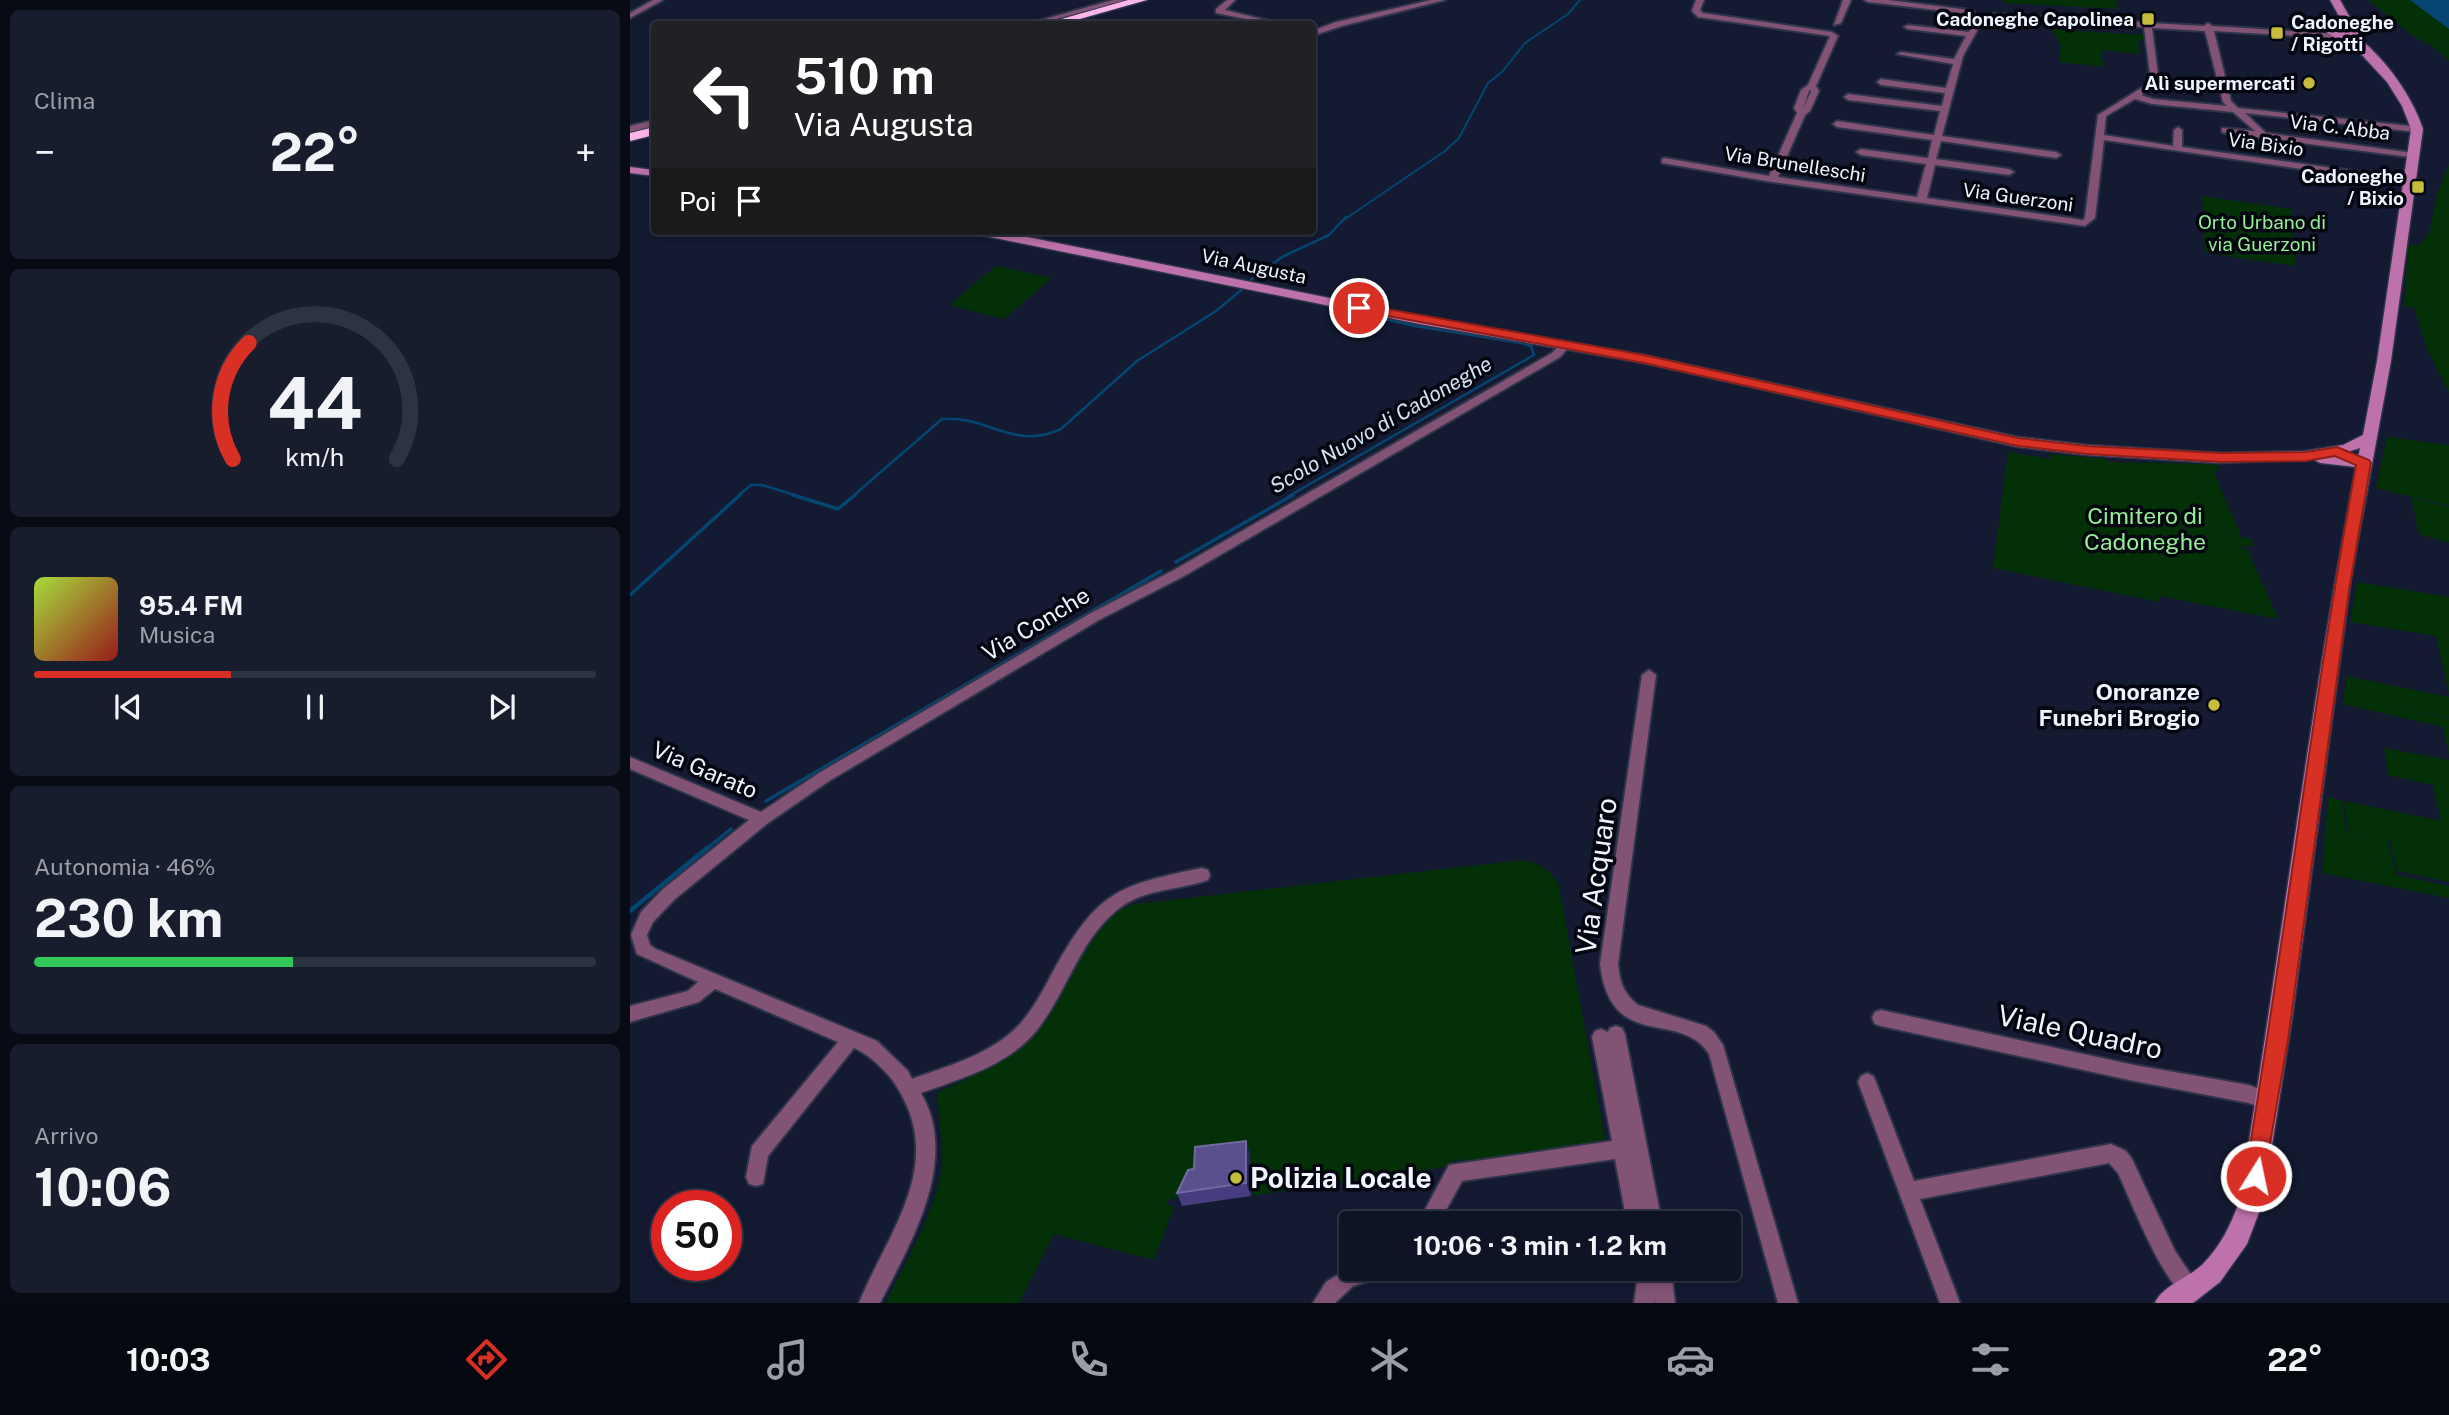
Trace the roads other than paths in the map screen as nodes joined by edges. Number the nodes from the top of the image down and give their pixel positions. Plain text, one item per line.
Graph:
1 (659, 0) edge
2 (1122, 0) edge
3 (1141, 0) edge
4 (1231, 0) edge
5 (1441, 0) edge
6 (1700, 0) edge
7 (1847, 0) edge
8 (1870, 0) edge
9 (2336, 0) edge
10 (1987, 13) junction
11 (630, 16) edge
12 (1042, 21) edge
13 (1061, 21) edge
14 (1264, 21) edge
15 (1837, 23) dead end
16 (2147, 23) junction
17 (2208, 26) junction
18 (1908, 27) dead end
19 (1316, 31) edge
20 (2333, 33) joint
21 (1969, 34) junction
22 (2350, 34) junction
23 (1901, 54) dead end
24 (1957, 62) junction
25 (1881, 82) dead end
26 (1949, 91) junction
27 (2136, 96) junction
28 (1848, 97) dead end
29 (1944, 109) junction
30 (2234, 109) junction
31 (2330, 119) junction
32 (651, 124) edge
33 (1837, 124) dead end
34 (630, 129) edge
35 (2417, 129) junction
36 (2178, 130) dead end
37 (2225, 130) dead end
38 (651, 132) edge
39 (2262, 134) junction
40 (2100, 137) junction
41 (630, 138) edge
42 (1938, 138) junction
43 (2334, 144) junction
44 (2177, 149) junction
45 (1861, 152) dead end
46 (2056, 155) dead end
47 (2414, 156) junction
48 (1665, 161) dead end
49 (1930, 161) junction
50 (630, 170) edge
51 (2008, 172) dead end
52 (651, 173) edge
53 (1772, 179) junction
54 (2411, 182) junction
55 (1920, 201) junction
56 (1022, 235) edge
57 (1565, 345) junction
58 (2369, 438) junction
59 (2338, 457) junction
60 (2362, 470) junction
61 (1650, 675) dead end
62 (630, 763) edge
63 (762, 819) junction
64 (1202, 875) dead end
65 (713, 980) junction
66 (630, 1014) edge
67 (1881, 1018) dead end
68 (1609, 1035) dead end
69 (852, 1038) junction
70 (1867, 1082) dead end
71 (909, 1088) junction
72 (2267, 1101) junction
73 (1631, 1148) junction
74 (756, 1177) dead end
75 (1910, 1191) junction
76 (1435, 1211) edge
77 (1636, 1211) edge
78 (1649, 1211) edge
79 (1342, 1281) edge
80 (1647, 1281) edge
81 (1662, 1281) edge
82 (2192, 1291) junction
83 (869, 1303) edge
84 (1323, 1303) edge
85 (1644, 1303) edge
86 (1665, 1303) edge
87 (1788, 1303) edge
88 (1950, 1303) edge
89 (2168, 1303) edge

1 - 11 street
2 - 12 street
3 - 13 highway
4 - 14 street
5 - 19 street
6 - 53 street
7 - 15 street
8 - 10 street
9 - 22 main road
10 - 16 street
10 - 21 street
16 - 17 street
16 - 27 street, Via Guerzoni
17 - 20 street
17 - 30 street
18 - 21 street
20 - 22 main road
21 - 24 street
22 - 35 main road
23 - 24 street
24 - 26 street
25 - 26 street
26 - 29 street
27 - 30 street
27 - 40 street, Via Guerzoni
28 - 29 street
29 - 42 street
30 - 31 street
30 - 39 street
31 - 35 street
31 - 43 street
32 - 34 street
33 - 42 street
35 - 47 main road
36 - 44 street
37 - 39 street, Via C. Abba
38 - 41 highway
39 - 43 street, Via C. Abba
40 - 44 street, Via Bixio
40 - 55 street, Via Guerzoni
42 - 46 street
42 - 49 street
43 - 47 street, Via C. Abba
44 - 54 street, Via Bixio
45 - 49 street
47 - 54 main road
48 - 53 street, Via Brunelleschi
49 - 51 street
49 - 55 street
50 - 52 main road
53 - 55 street, Via Brunelleschi
54 - 58 main road
56 - 57 main road, Via Augusta
57 - 59 main road, Via Augusta
57 - 63 street, Via Conche
58 - 59 main road
58 - 60 main road
59 - 60 main road, Via Augusta
60 - 72 main road
61 - 87 street, Via Acquaro
62 - 63 street, Via Garato
63 - 65 street, Via Conche
64 - 71 street
65 - 66 street
65 - 69 street, Via Conche
67 - 72 street, Viale Quadro
68 - 73 street
69 - 71 street, Via Conche
69 - 74 street
70 - 75 street
71 - 83 street, Via Conche
72 - 82 main road
73 - 76 street
73 - 77 street
73 - 78 street
75 - 82 street
75 - 88 street
79 - 84 street
80 - 85 street
81 - 86 street
82 - 89 main road

